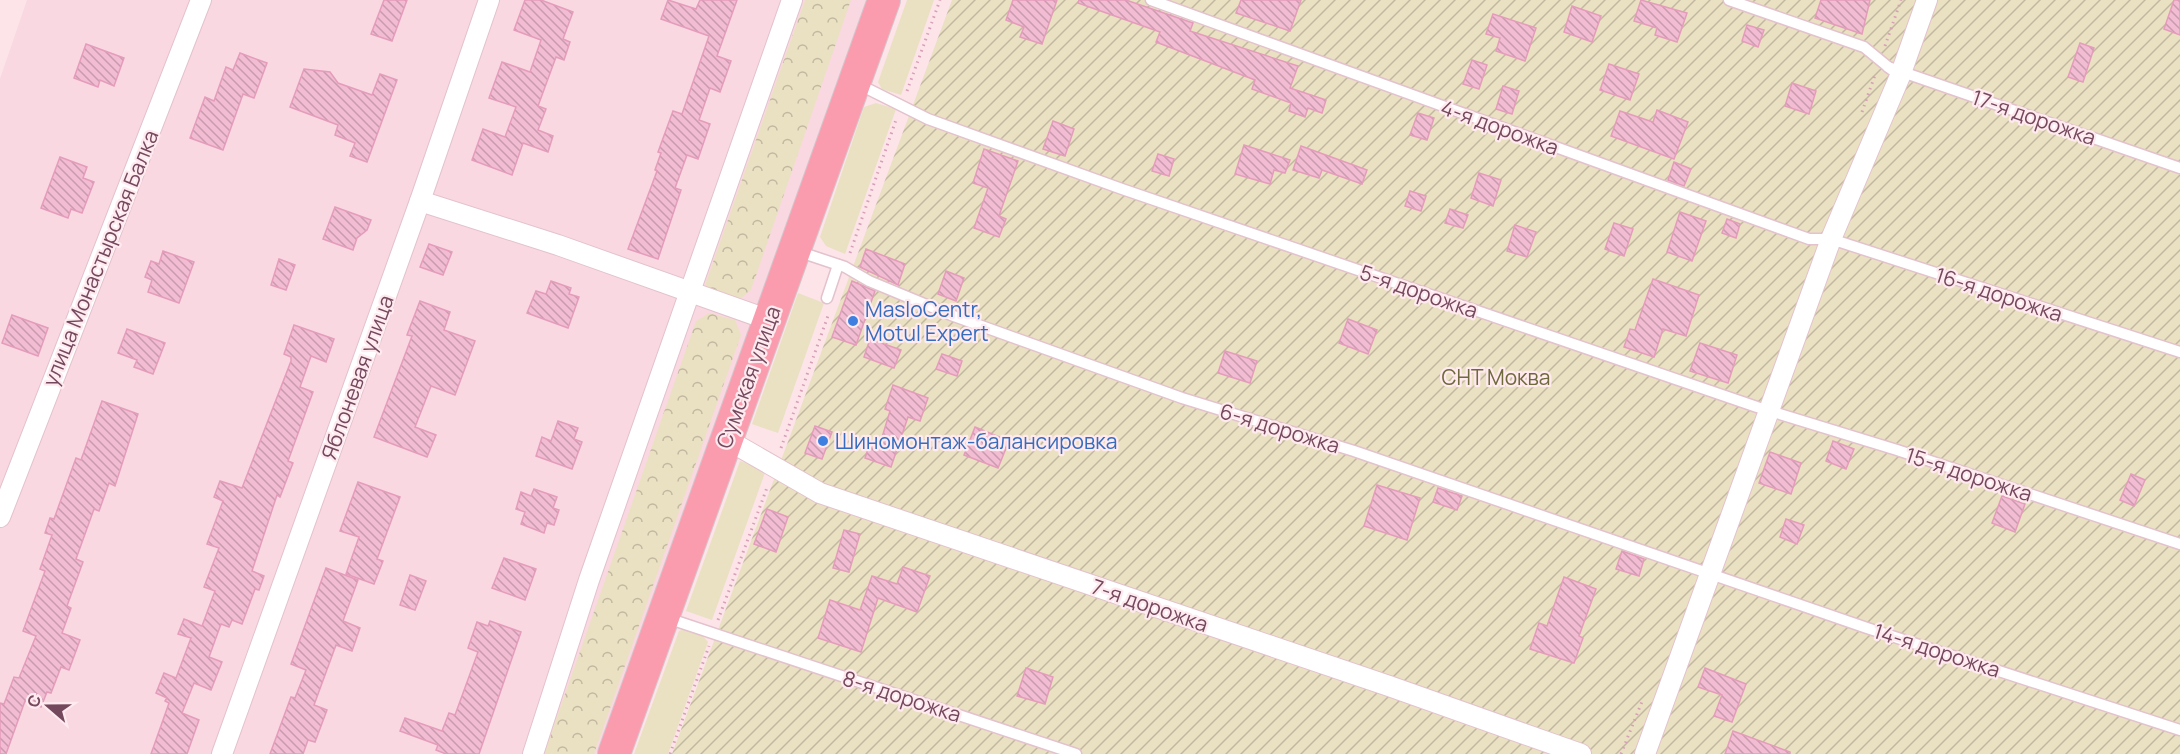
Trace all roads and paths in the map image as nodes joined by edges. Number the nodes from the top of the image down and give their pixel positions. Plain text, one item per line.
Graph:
1 (201, 0) edge
2 (489, 0) edge
3 (792, 0) edge
4 (884, 0) edge
5 (940, 0) edge
6 (1151, 0) edge
7 (1729, 0) edge
8 (1927, 0) edge
9 (1896, 71) junction
10 (855, 82) junction
11 (901, 106) junction
12 (2180, 168) edge
13 (420, 201) junction
14 (1825, 238) junction
15 (794, 250) junction
16 (842, 266) junction
17 (691, 292) junction
18 (827, 298) dead end
19 (830, 310) dead end
20 (769, 320) junction
21 (2180, 352) edge
22 (1763, 408) junction
23 (726, 439) junction
24 (775, 466) junction
25 (0, 517) edge
26 (2180, 544) edge
27 (1702, 571) junction
28 (663, 617) junction
29 (713, 633) junction
30 (2180, 730) edge
31 (222, 754) edge
32 (533, 754) edge
33 (614, 754) edge
34 (670, 754) edge
35 (1076, 754) edge
36 (1581, 754) edge
37 (1645, 754) edge

1 - 25 street, улица Монастырская Балка
2 - 13 street, Яблоневая улица
3 - 17 street
4 - 10 main road, Сумская улица
5 - 11 path
6 - 14 lane, 4-я дорожка
7 - 9 lane
8 - 9 street
9 - 12 lane, 17-я дорожка
9 - 14 street
10 - 11 lane, 5-я дорожка
10 - 15 main road, Сумская улица
11 - 16 path
11 - 22 lane, 5-я дорожка
13 - 17 street
13 - 31 street, Яблоневая улица
14 - 21 lane, 16-я дорожка
14 - 22 street
15 - 16 lane, 6-я дорожка
15 - 20 main road, Сумская улица
16 - 18 lane
16 - 27 lane, 6-я дорожка
17 - 20 street
17 - 32 street
19 - 24 path
20 - 23 main road, Сумская улица
22 - 26 lane, 15-я дорожка
22 - 27 street
23 - 24 street, 7-я дорожка
23 - 28 main road, Сумская улица
24 - 29 path
24 - 36 street, 7-я дорожка
27 - 30 lane, 14-я дорожка
27 - 37 street
28 - 29 lane, 8-я дорожка
28 - 33 main road, Сумская улица
29 - 34 path
29 - 35 lane, 8-я дорожка

